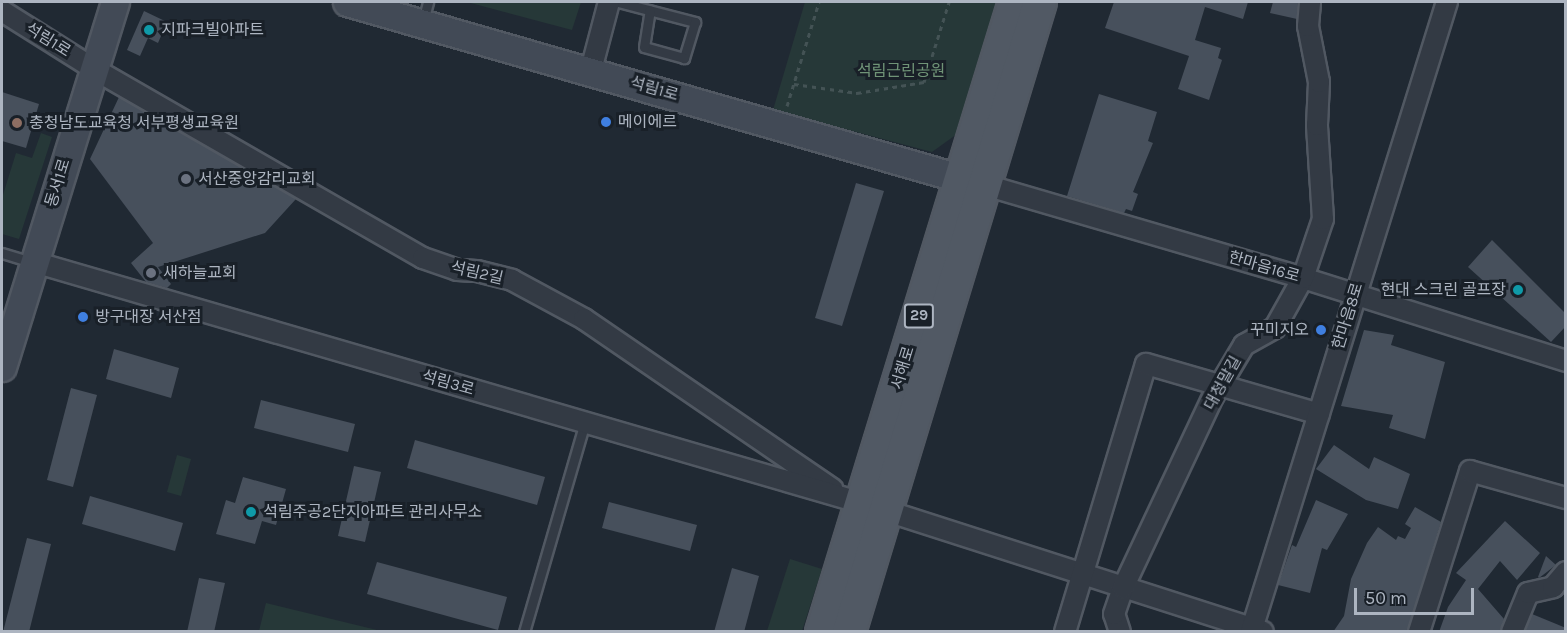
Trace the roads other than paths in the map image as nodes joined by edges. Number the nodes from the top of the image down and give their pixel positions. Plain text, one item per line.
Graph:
1 (115, 2) edge
2 (347, 2) edge
3 (609, 2) edge
4 (618, 2) edge
5 (1015, 2) edge
6 (1040, 2) edge
7 (1310, 2) edge
8 (1447, 2) edge
9 (650, 10) junction
10 (2, 11) edge
11 (426, 11) edge
12 (94, 69) junction
13 (591, 70) junction
14 (973, 182) junction
15 (2, 253) edge
16 (34, 262) junction
17 (1303, 278) junction
18 (1354, 296) junction
19 (1566, 361) edge
20 (2, 367) edge
21 (1219, 387) junction
22 (1319, 414) junction
23 (585, 422) junction
24 (1566, 498) edge
25 (865, 504) junction
26 (1566, 572) edge
27 (1081, 574) junction
28 (1123, 588) junction
29 (1255, 630) edge
30 (525, 632) edge
31 (822, 632) edge
32 (849, 632) edge
33 (1065, 632) edge
34 (1120, 632) edge
35 (1419, 632) edge
36 (1512, 632) edge

1 - 12 street, 동서1로
2 - 11 street, 석림1로
3 - 13 street
4 - 9 lane
5 - 14 main road, 서해로 / 29
6 - 14 main road, 서해로 / 29
7 - 17 street, 대청말길
8 - 18 street, 한마음8로
9 - 9 lane
10 - 12 street, 석림1로
11 - 13 street, 석림1로
12 - 16 street, 동서1로
12 - 25 street, 석림2길
13 - 14 street, 석림1로
14 - 17 street, 한마음16로
14 - 25 main road, 서해로 / 29
15 - 16 lane
16 - 20 street, 동서1로
16 - 23 street, 석림3로
17 - 18 street, 한마음16로
17 - 21 street, 대청말길
18 - 19 street, 한마음16로
18 - 22 street, 한마음8로
21 - 22 street
21 - 27 street
21 - 28 street, 대청말길
22 - 29 street, 한마음8로
23 - 25 street, 석림3로
23 - 30 lane
24 - 35 street
25 - 27 street, 석림3로
25 - 31 main road, 서해로 / 29
25 - 32 main road, 서해로 / 29
26 - 36 street
27 - 28 street, 석림3로
27 - 33 street
28 - 29 street, 석림3로
28 - 34 street, 대청말길

